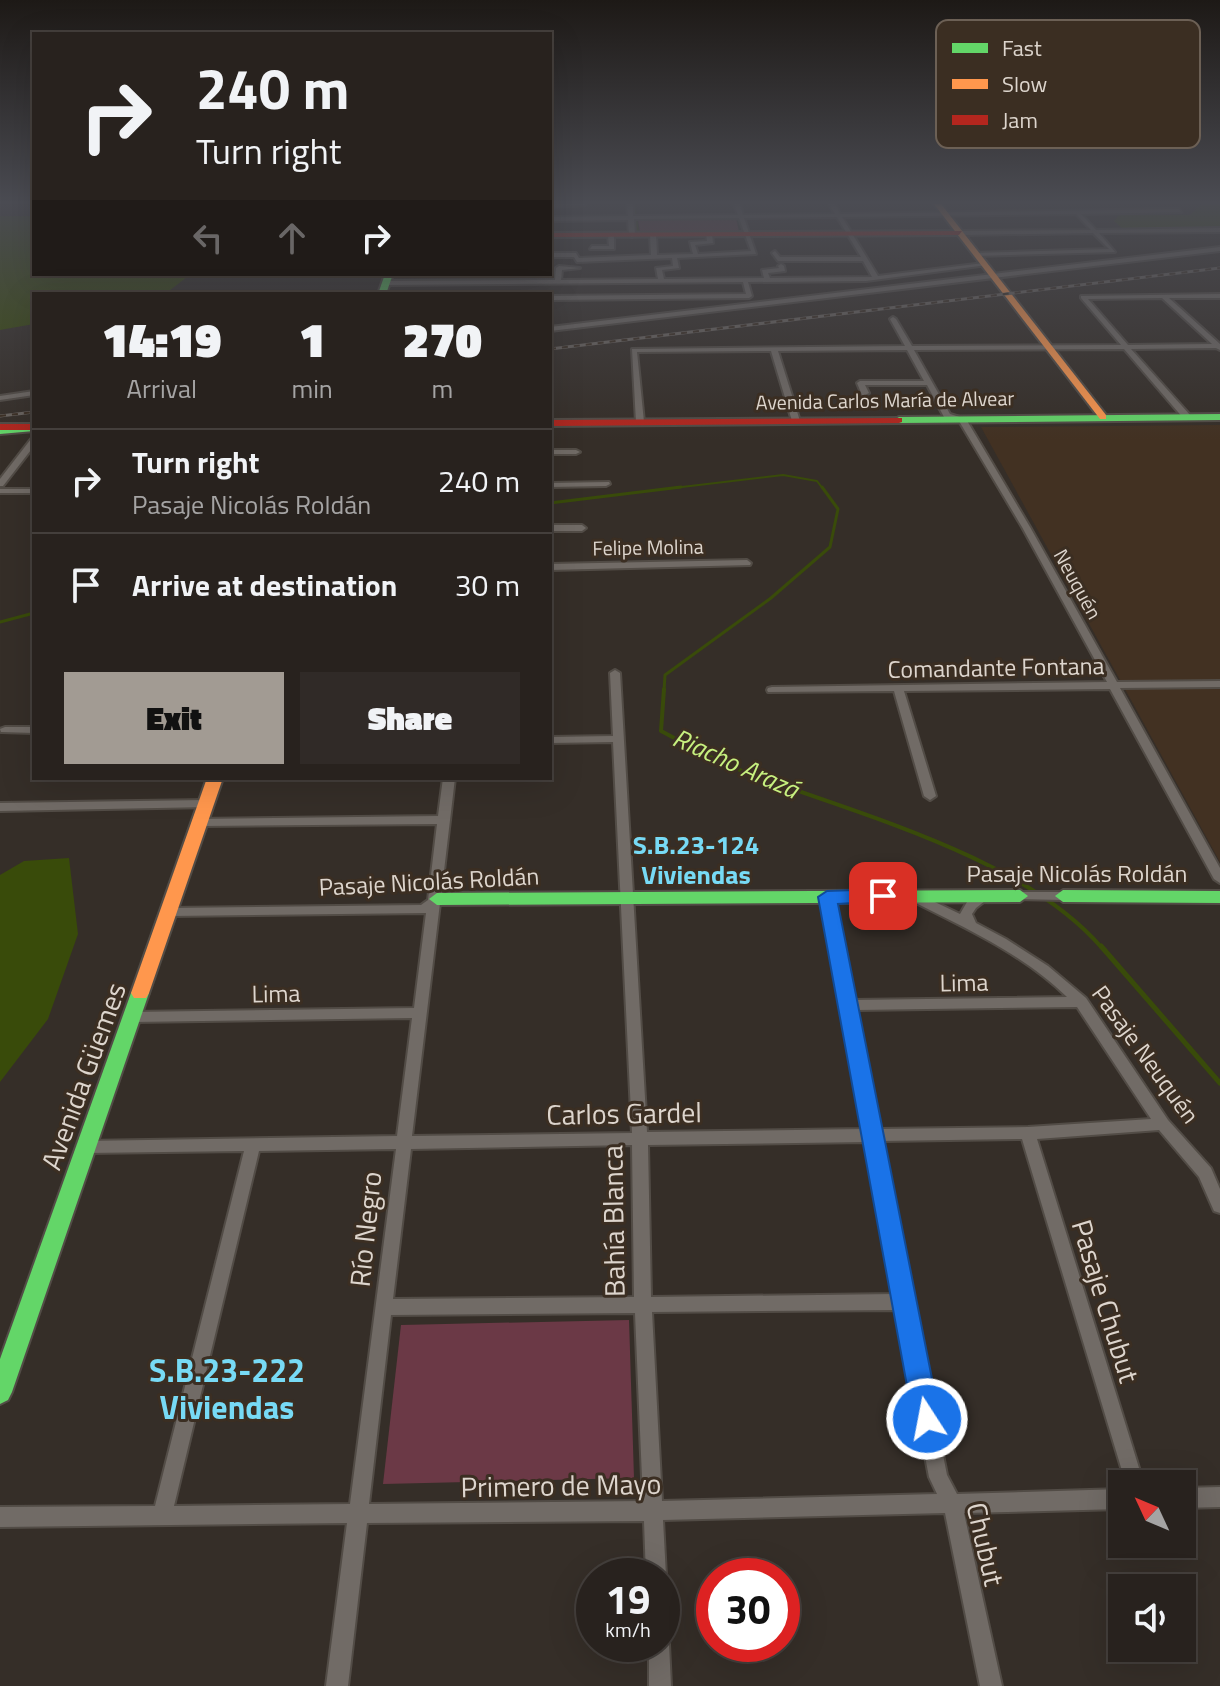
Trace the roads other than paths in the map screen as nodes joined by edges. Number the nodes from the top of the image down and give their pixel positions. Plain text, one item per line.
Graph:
1 (507, 282) edge
2 (466, 283) edge
3 (631, 283) edge
4 (746, 283) edge
5 (871, 283) edge
6 (998, 283) edge
7 (385, 284) edge
8 (505, 292) edge
9 (1163, 296) junction
10 (1220, 296) edge
11 (552, 298) edge
12 (631, 298) junction
13 (893, 319) dead end
14 (631, 320) junction
15 (628, 328) dead end
16 (552, 329) edge
17 (1124, 346) junction
18 (1047, 347) junction
19 (1219, 347) edge
20 (910, 348) junction
21 (774, 349) junction
22 (930, 383) junction
23 (32, 393) edge
24 (865, 393) dead end
25 (0, 398) edge
26 (1185, 415) junction
27 (1220, 415) edge
28 (1101, 416) junction
29 (954, 417) junction
30 (795, 418) junction
31 (640, 420) junction
32 (552, 421) edge
33 (32, 426) edge
34 (0, 427) edge
35 (32, 444) edge
36 (552, 452) edge
37 (576, 452) dead end
38 (0, 484) edge
39 (606, 484) dead end
40 (552, 485) edge
41 (0, 491) edge
42 (32, 491) edge
43 (552, 528) edge
44 (582, 528) dead end
45 (747, 563) dead end
46 (552, 567) edge
47 (615, 673) dead end
48 (1220, 684) edge
49 (1115, 685) junction
50 (898, 688) junction
51 (772, 690) dead end
52 (5, 730) dead end
53 (32, 730) edge
54 (620, 739) junction
55 (552, 740) edge
56 (214, 780) edge
57 (449, 780) edge
58 (930, 796) dead end
59 (206, 804) junction
60 (0, 807) edge
61 (443, 820) junction
62 (200, 822) junction
63 (1220, 879) edge
64 (910, 895) junction
65 (1020, 896) joint
66 (1063, 896) joint
67 (827, 897) junction
68 (984, 897) junction
69 (1220, 897) edge
70 (626, 898) junction
71 (437, 899) junction
72 (169, 912) junction
73 (971, 925) junction
74 (1081, 1002) junction
75 (848, 1005) junction
76 (420, 1013) junction
77 (132, 1017) junction
78 (1163, 1124) junction
79 (873, 1133) junction
80 (1028, 1133) junction
81 (640, 1138) junction
82 (253, 1145) junction
83 (402, 1145) junction
84 (85, 1147) junction
85 (1220, 1206) edge
86 (904, 1302) junction
87 (386, 1307) junction
88 (643, 1307) junction
89 (0, 1392) edge
90 (1131, 1470) edge
91 (1220, 1497) edge
92 (1196, 1498) edge
93 (1108, 1499) edge
94 (953, 1505) junction
95 (653, 1511) junction
96 (162, 1516) junction
97 (360, 1516) junction
98 (0, 1517) edge
99 (655, 1558) edge
100 (659, 1662) edge
101 (337, 1686) edge
102 (660, 1686) edge
103 (991, 1686) edge

1 - 8 street
2 - 7 street
3 - 12 street
4 - 12 street
5 - 14 street
6 - 18 street
9 - 10 street
9 - 17 street
9 - 19 street
11 - 12 street
12 - 14 street
13 - 20 street, Neuquén
14 - 15 street
14 - 16 street
17 - 18 street
17 - 19 street
17 - 26 street
18 - 20 street
18 - 28 street
20 - 21 street
20 - 22 street, Neuquén
21 - 30 street
21 - 31 street
22 - 24 street
22 - 29 street, Neuquén
23 - 25 street
26 - 27 street, Avenida Carlos María de Alvear
26 - 28 street, Avenida Carlos María de Alvear
28 - 29 street, Avenida Carlos María de Alvear
29 - 30 street, Avenida Carlos María de Alvear
29 - 49 street, Neuquén
30 - 31 street, Avenida Carlos María de Alvear
31 - 32 street, Avenida Carlos María de Alvear
33 - 34 street
35 - 38 street
36 - 37 street
39 - 40 street
41 - 42 street
43 - 44 street
45 - 46 street, Felipe Molina
47 - 54 street, Bahía Blanca
48 - 49 street, Comandante Fontana
49 - 50 street, Comandante Fontana
49 - 63 street, Neuquén
50 - 51 street, Comandante Fontana
50 - 58 street
52 - 53 street
54 - 55 street
54 - 70 street, Bahía Blanca
56 - 59 street, Avenida Güemes
57 - 61 street, Río Negro
59 - 60 street
59 - 62 street, Avenida Güemes
61 - 62 street
61 - 71 street, Río Negro
62 - 72 street, Avenida Güemes
64 - 67 street, Pasaje Nicolás Roldán
64 - 68 street, Pasaje Nicolás Roldán
64 - 73 street, Pasaje Neuquén
65 - 66 street, Pasaje Nicolás Roldán
65 - 68 street, Pasaje Nicolás Roldán
66 - 69 street, Pasaje Nicolás Roldán
67 - 70 street, Pasaje Nicolás Roldán
67 - 75 street, Chubut
68 - 73 street
70 - 71 street, Pasaje Nicolás Roldán
70 - 81 street, Bahía Blanca
71 - 72 street, Pasaje Nicolás Roldán
71 - 76 street, Río Negro
72 - 77 street, Avenida Güemes
73 - 74 street, Pasaje Neuquén
74 - 75 street, Lima
74 - 78 street, Pasaje Neuquén
75 - 79 street, Chubut
76 - 77 street, Lima
76 - 83 street, Río Negro
77 - 84 street, Avenida Güemes
78 - 80 street, Carlos Gardel
78 - 85 street, Pasaje Neuquén
79 - 80 street, Carlos Gardel
79 - 81 street, Carlos Gardel
79 - 86 street, Chubut
80 - 90 street, Pasaje Chubut
81 - 83 street, Carlos Gardel
81 - 88 street, Bahía Blanca
82 - 83 street, Carlos Gardel
82 - 84 street, Carlos Gardel
82 - 96 street
83 - 87 street, Río Negro
84 - 89 street, Avenida Güemes
86 - 88 street
86 - 94 street, Chubut
87 - 88 street
87 - 97 street, Río Negro
88 - 95 street, Bahía Blanca
91 - 92 street
93 - 94 street, Primero de Mayo
94 - 95 street, Primero de Mayo
94 - 103 street, Chubut
95 - 97 street, Primero de Mayo
95 - 99 street, Bahía Blanca
96 - 97 street, Primero de Mayo
96 - 98 street, Primero de Mayo
97 - 101 street, Río Negro
100 - 102 street

